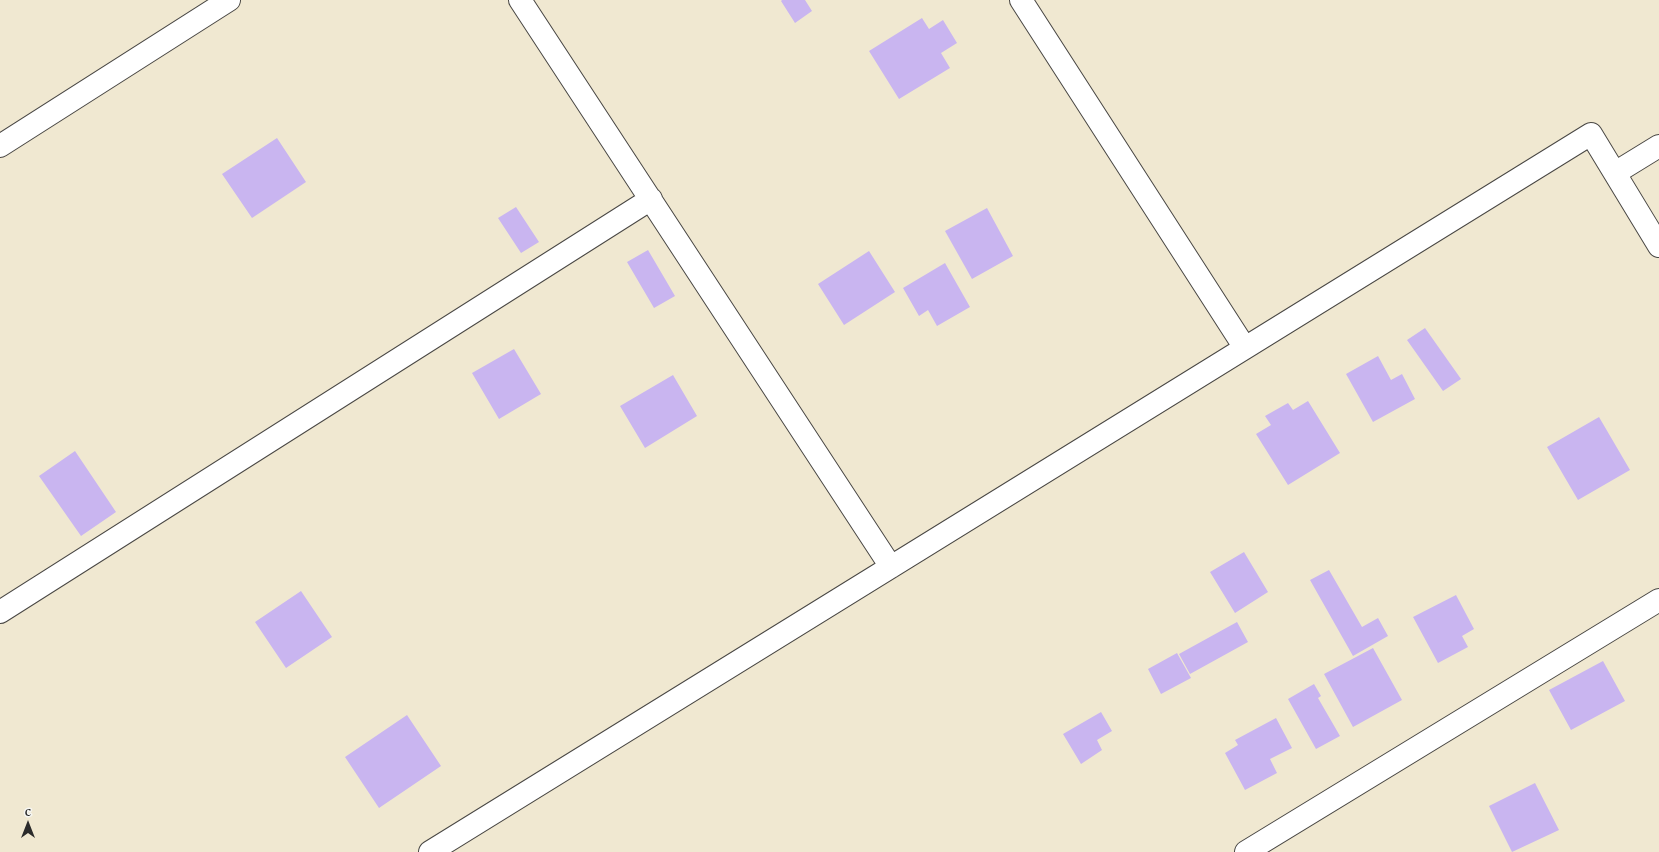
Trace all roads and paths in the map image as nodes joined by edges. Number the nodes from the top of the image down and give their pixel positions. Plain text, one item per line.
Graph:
1 (230, 0) edge
2 (520, 0) edge
3 (1021, 0) edge
4 (0, 146) edge
5 (1659, 146) edge
6 (1615, 174) junction
7 (651, 199) junction
8 (1659, 246) edge
9 (1245, 348) junction
10 (891, 567) junction
11 (1659, 600) edge
12 (0, 612) edge
13 (430, 852) edge
14 (1246, 852) edge

1 - 4 street
2 - 7 street
3 - 9 street
5 - 6 street
6 - 8 street
6 - 9 street
7 - 10 street
7 - 12 street
9 - 10 street
10 - 13 street
11 - 14 street

